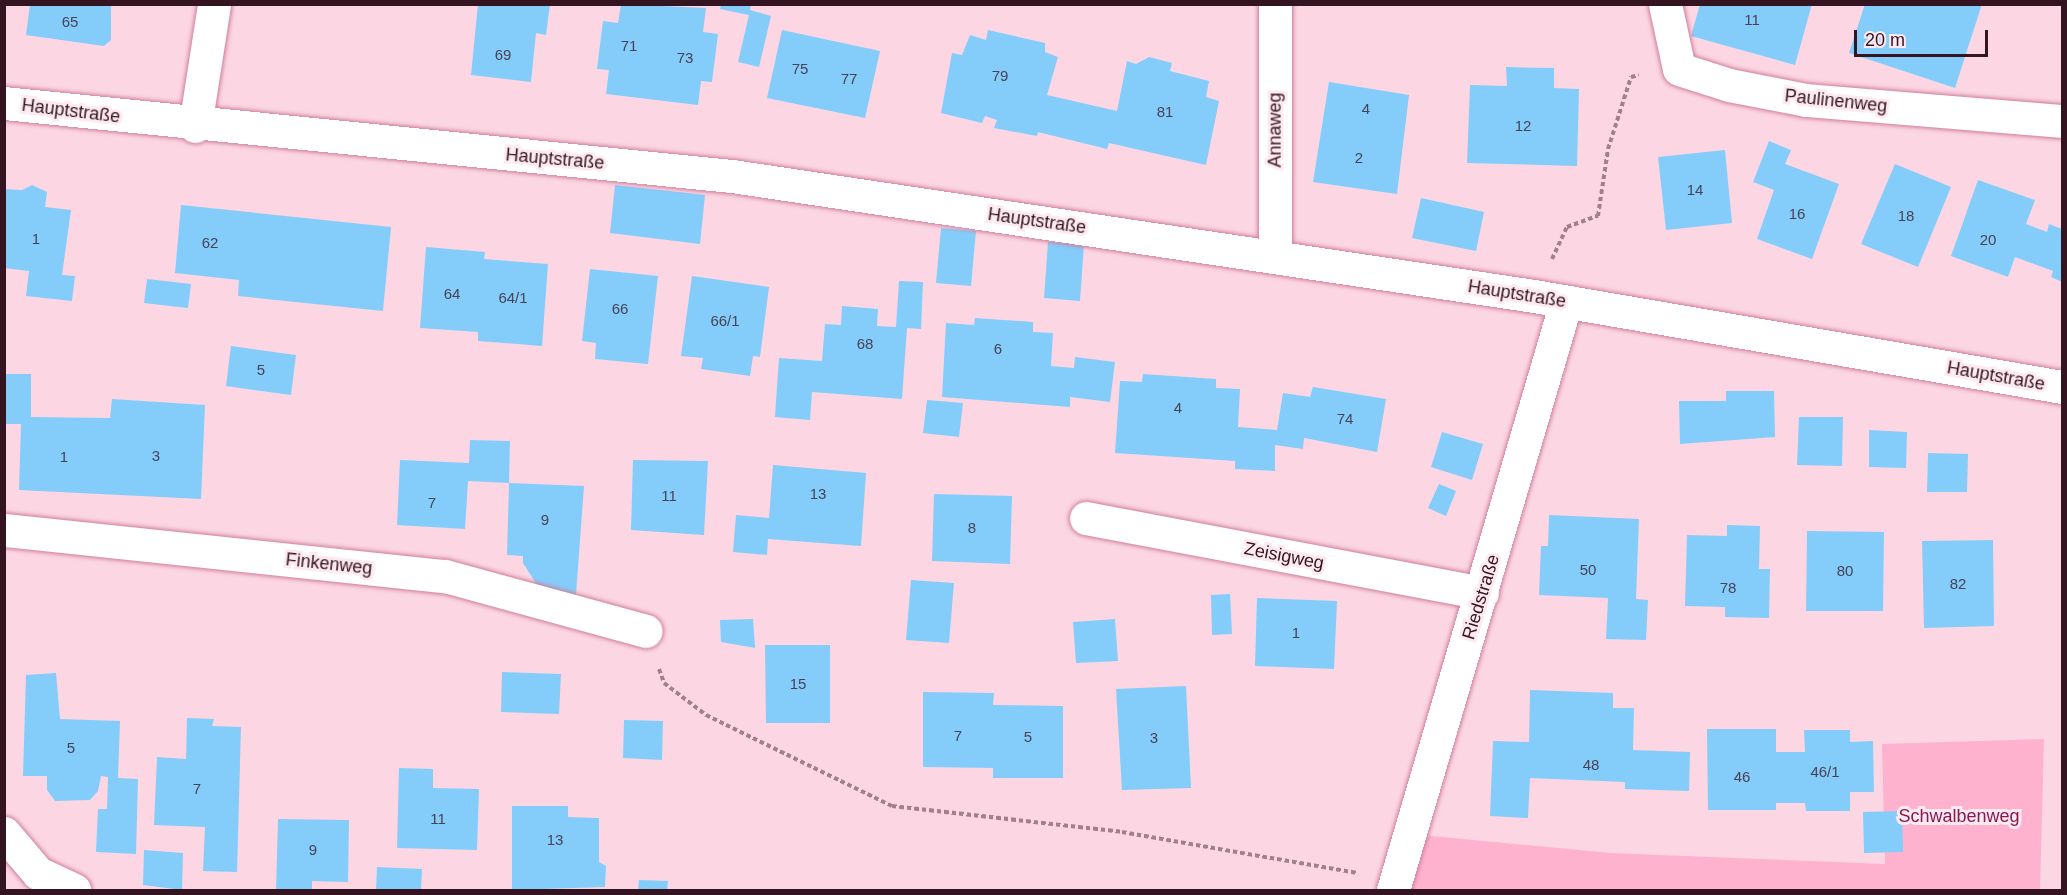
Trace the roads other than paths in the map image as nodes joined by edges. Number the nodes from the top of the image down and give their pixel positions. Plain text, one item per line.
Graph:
1 (214, 4) edge
2 (1275, 4) edge
3 (1665, 4) edge
4 (4, 103) edge
5 (2062, 120) edge
6 (195, 126) junction
7 (1275, 256) junction
8 (1566, 302) junction
9 (2062, 387) edge
10 (1086, 518) dead end
11 (4, 530) edge
12 (1482, 593) junction
13 (646, 631) road end
14 (4, 833) edge
15 (1394, 887) edge
16 (74, 891) edge

1 - 6 street
2 - 7 street, Annaweg
3 - 5 street, Paulinenweg
4 - 6 street, Hauptstraße
6 - 7 street, Hauptstraße
7 - 8 street, Hauptstraße
8 - 9 street, Hauptstraße
8 - 12 street, Riedstraße
10 - 12 street, Zeisigweg
11 - 13 street, Finkenweg
12 - 15 street, Riedstraße
14 - 16 street

